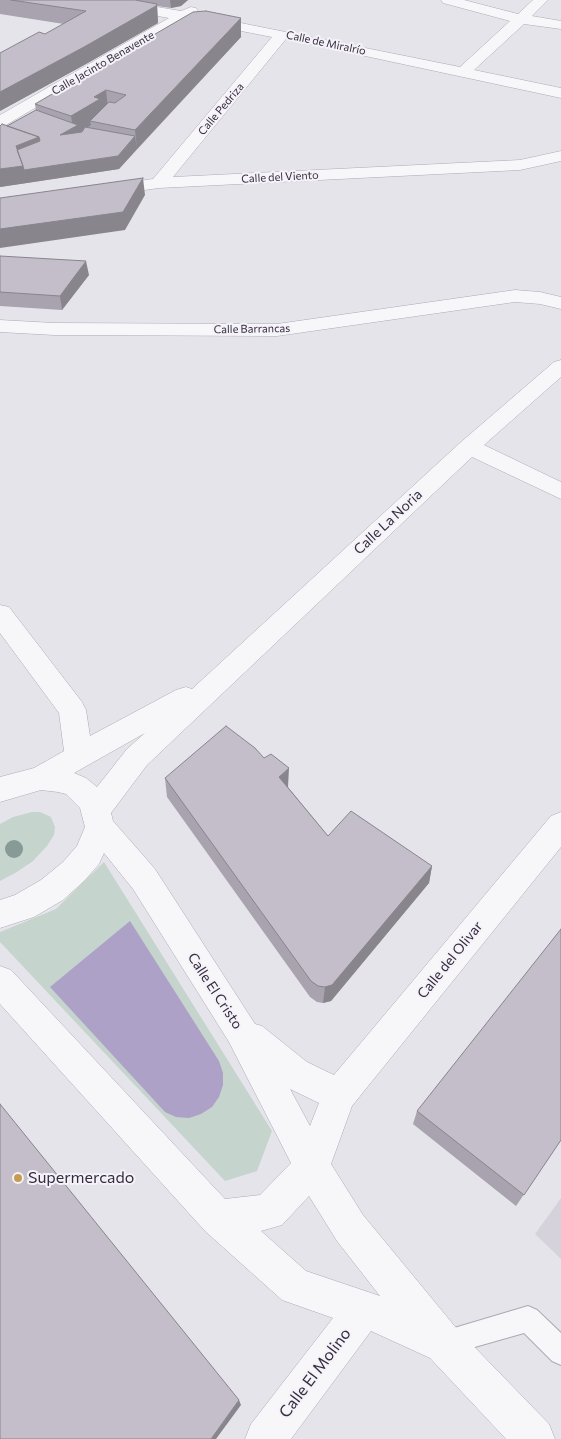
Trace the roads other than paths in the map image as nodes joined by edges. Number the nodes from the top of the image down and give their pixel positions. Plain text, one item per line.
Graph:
1 (90, 0) edge
2 (204, 0) edge
3 (448, 0) edge
4 (542, 0) edge
5 (186, 16) junction
6 (521, 19) junction
7 (561, 25) edge
8 (282, 34) junction
9 (463, 72) junction
10 (561, 93) edge
11 (0, 122) edge
12 (561, 156) edge
13 (159, 184) junction
14 (91, 192) edge
15 (556, 286) edge
16 (502, 298) junction
17 (561, 303) edge
18 (0, 326) edge
19 (561, 366) edge
20 (468, 447) junction
21 (561, 491) edge
22 (0, 614) edge
23 (218, 682) junction
24 (79, 757) junction
25 (41, 778) junction
26 (0, 790) edge
27 (98, 819) junction
28 (561, 825) edge
29 (0, 914) edge
30 (0, 981) edge
31 (241, 1031) junction
32 (339, 1095) junction
33 (312, 1167) junction
34 (218, 1218) junction
35 (364, 1308) junction
36 (443, 1344) junction
37 (561, 1352) edge
38 (266, 1439) edge
39 (534, 1439) edge

1 - 5 street, Calle de Miralrío
2 - 5 street, Calle Jacinto Benavente
3 - 6 street
4 - 6 street
5 - 8 street, Calle de Miralrío
5 - 11 street, Calle Jacinto Benavente
6 - 7 street
6 - 9 street
8 - 9 street, Calle de Miralrío
8 - 13 street, Calle Pedriza
9 - 10 street, Calle de Miralrío
12 - 13 street, Calle del Viento
13 - 14 street, Calle del Viento
15 - 16 street, Calle Barrancas
16 - 17 street, Calle Barrancas
16 - 18 street, Calle Barrancas
19 - 20 street, Calle La Noria
20 - 21 street
20 - 23 street, Calle La Noria
22 - 24 street
23 - 24 street, Calle La Noria
23 - 27 street, Calle La Noria
24 - 25 street, Calle La Noria
25 - 26 street
25 - 27 street, Calle El Cristo
27 - 29 street, Calle La Noria
27 - 31 street, Calle El Cristo
28 - 32 street, Calle del Olivar
30 - 34 street, Calle El Cristo
31 - 32 street
31 - 33 street, Calle El Cristo
32 - 33 street, Calle del Olivar
33 - 34 street
33 - 36 street, Calle El Cristo
34 - 35 street, Calle El Cristo
35 - 36 street, Calle El Cristo
35 - 38 street, Calle El Molino
36 - 37 lane
36 - 39 street, Calle El Cristo

